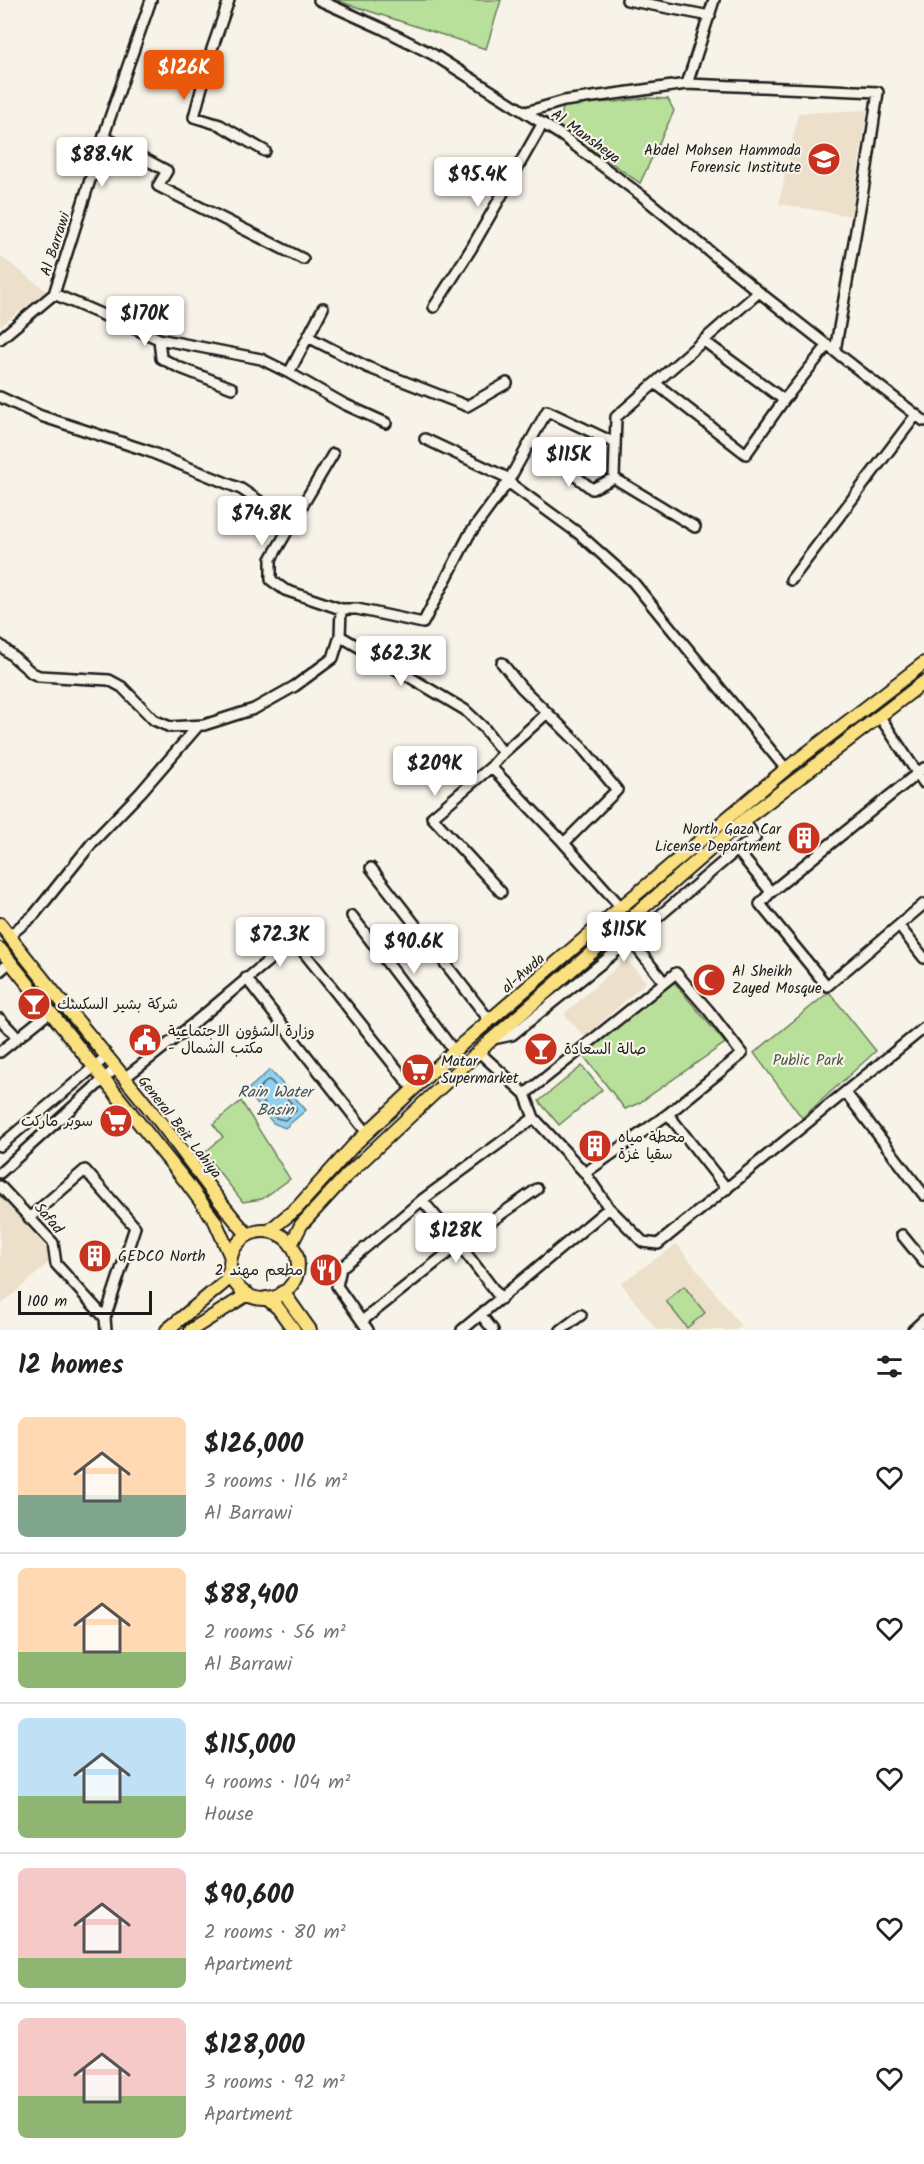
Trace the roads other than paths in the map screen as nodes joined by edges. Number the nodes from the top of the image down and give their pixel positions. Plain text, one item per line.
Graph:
1 (151, 0) edge
2 (229, 0) edge
3 (319, 0) edge
4 (627, 0) edge
5 (714, 0) edge
6 (710, 16) junction
7 (687, 84) junction
8 (526, 112) junction
9 (543, 123) junction
10 (104, 137) junction
11 (265, 152) dead end
12 (303, 259) dead end
13 (759, 292) junction
14 (54, 294) junction
15 (434, 307) dead end
16 (323, 308) dead end
17 (308, 337) junction
18 (0, 339) edge
19 (159, 339) junction
20 (704, 340) junction
21 (831, 348) junction
22 (289, 373) junction
23 (507, 383) dead end
24 (655, 383) junction
25 (231, 388) dead end
26 (0, 397) edge
27 (784, 400) junction
28 (920, 418) edge
29 (386, 423) dead end
30 (425, 439) dead end
31 (531, 441) junction
32 (615, 443) junction
33 (333, 454) dead end
34 (614, 478) junction
35 (509, 481) junction
36 (292, 523) junction
37 (695, 527) dead end
38 (791, 580) dead end
39 (341, 609) junction
40 (340, 636) junction
41 (0, 645) edge
42 (502, 663) dead end
43 (924, 663) edge
44 (924, 682) edge
45 (546, 714) junction
46 (880, 717) junction
47 (198, 726) junction
48 (503, 753) junction
49 (491, 767) junction
50 (786, 769) junction
51 (920, 771) edge
52 (924, 783) edge
53 (744, 820) junction
54 (564, 843) junction
55 (737, 850) junction
56 (371, 868) dead end
57 (501, 892) dead end
58 (771, 892) junction
59 (924, 904) edge
60 (621, 907) junction
61 (352, 916) dead end
62 (626, 922) junction
63 (0, 924) edge
64 (900, 926) junction
65 (638, 934) junction
66 (9, 936) junction
67 (0, 949) edge
68 (924, 958) edge
69 (10, 962) junction
70 (0, 971) edge
71 (246, 978) junction
72 (663, 982) junction
73 (50, 1012) junction
74 (0, 1018) edge
75 (490, 1021) junction
76 (924, 1028) edge
77 (17, 1037) junction
78 (491, 1040) junction
79 (454, 1051) junction
80 (0, 1052) edge
81 (479, 1052) junction
82 (107, 1056) junction
83 (94, 1066) junction
84 (116, 1068) junction
85 (104, 1078) junction
86 (124, 1078) junction
87 (413, 1089) junction
88 (846, 1093) junction
89 (525, 1095) junction
90 (668, 1114) junction
91 (534, 1118) junction
92 (367, 1133) junction
93 (0, 1146) edge
94 (0, 1173) edge
95 (585, 1173) junction
96 (0, 1186) edge
97 (537, 1189) dead end
98 (727, 1189) junction
99 (924, 1195) edge
100 (422, 1200) junction
101 (609, 1208) junction
102 (30, 1218) junction
103 (269, 1231) junction
104 (248, 1235) junction
105 (902, 1235) dead end
106 (459, 1244) junction
107 (291, 1245) junction
108 (924, 1262) edge
109 (231, 1263) junction
110 (283, 1292) junction
111 (248, 1294) junction
112 (267, 1298) junction
113 (501, 1299) junction
114 (581, 1314) dead end
115 (481, 1315) junction
116 (105, 1318) junction
117 (924, 1320) edge
118 (362, 1321) junction
119 (106, 1330) edge
120 (166, 1330) edge
121 (191, 1330) edge
122 (294, 1330) edge
123 (310, 1330) edge
124 (368, 1330) edge
125 (462, 1330) edge
126 (493, 1330) edge
127 (561, 1330) edge
128 (913, 1330) edge

1 - 10 street, Al Barrawi
2 - 11 street
3 - 8 street, Al Mansheya
4 - 6 street
5 - 6 street
6 - 7 street
7 - 8 street
7 - 21 street
8 - 9 street, Al Mansheya
9 - 13 street, Al Mansheya
9 - 15 street
10 - 12 street
10 - 14 street, Al Barrawi
13 - 20 street
13 - 21 street, Al Mansheya
14 - 18 street, Al Barrawi
14 - 19 street
16 - 17 street
17 - 22 street
17 - 23 street
19 - 22 street
19 - 25 street
20 - 24 street
20 - 27 street
21 - 27 street
21 - 28 street, Al Mansheya
22 - 29 street
24 - 27 street
24 - 32 street
26 - 36 street
28 - 38 street
30 - 35 street
31 - 32 street
31 - 34 street
31 - 35 street
32 - 34 street
33 - 36 street
34 - 37 street
35 - 39 street
35 - 50 street
36 - 39 street
39 - 40 street
40 - 47 street
40 - 48 street
41 - 47 street
42 - 45 street
43 - 50 main road, al-Awda
44 - 46 main road, al-Awda
45 - 48 street
45 - 54 street
46 - 51 street
46 - 53 main road, al-Awda
47 - 66 street
48 - 49 street
49 - 54 street
49 - 57 street
50 - 60 main road, al-Awda
51 - 52 street
51 - 58 street
53 - 55 street
53 - 62 main road, al-Awda
54 - 60 street
55 - 58 street
55 - 65 street
56 - 75 street
58 - 64 street
59 - 64 street
60 - 75 main road, al-Awda
61 - 79 street
62 - 65 street
62 - 78 main road, al-Awda
63 - 66 main road, General Beit Lahiya
64 - 68 street
65 - 72 street
65 - 78 street
66 - 82 main road, General Beit Lahiya
67 - 69 main road, General Beit Lahiya
69 - 70 street
69 - 73 main road, General Beit Lahiya
71 - 86 street
71 - 87 street
71 - 92 street
72 - 89 street
72 - 90 street
73 - 77 street
73 - 83 main road, General Beit Lahiya
74 - 77 street
75 - 79 main road, al-Awda
76 - 88 street
77 - 80 street
78 - 81 main road, al-Awda
79 - 87 main road, al-Awda
81 - 89 street
81 - 107 main road, al-Awda
82 - 83 street
82 - 84 main road, General Beit Lahiya
83 - 85 main road, General Beit Lahiya
83 - 93 street
84 - 85 street
84 - 86 main road, General Beit Lahiya
85 - 94 street
85 - 109 main road, General Beit Lahiya
86 - 104 main road, General Beit Lahiya
87 - 92 main road, al-Awda
88 - 98 street
88 - 99 street
89 - 91 street
90 - 95 street
90 - 98 street
91 - 95 street
91 - 100 street
92 - 103 main road, al-Awda
95 - 101 street
96 - 102 street, Safad
97 - 106 street
98 - 101 street
100 - 106 street
100 - 118 street
101 - 113 street
102 - 116 street, Safad
102 - 116 street
103 - 104 main road
103 - 107 main road
104 - 109 main road
105 - 108 street
106 - 113 street
106 - 118 street
107 - 110 main road
109 - 111 main road
109 - 120 main road
110 - 112 main road
110 - 123 main road
111 - 112 main road
111 - 121 main road
112 - 122 main road
113 - 115 street
114 - 127 street
115 - 125 street
115 - 126 street
116 - 119 street
117 - 128 street
118 - 124 street

